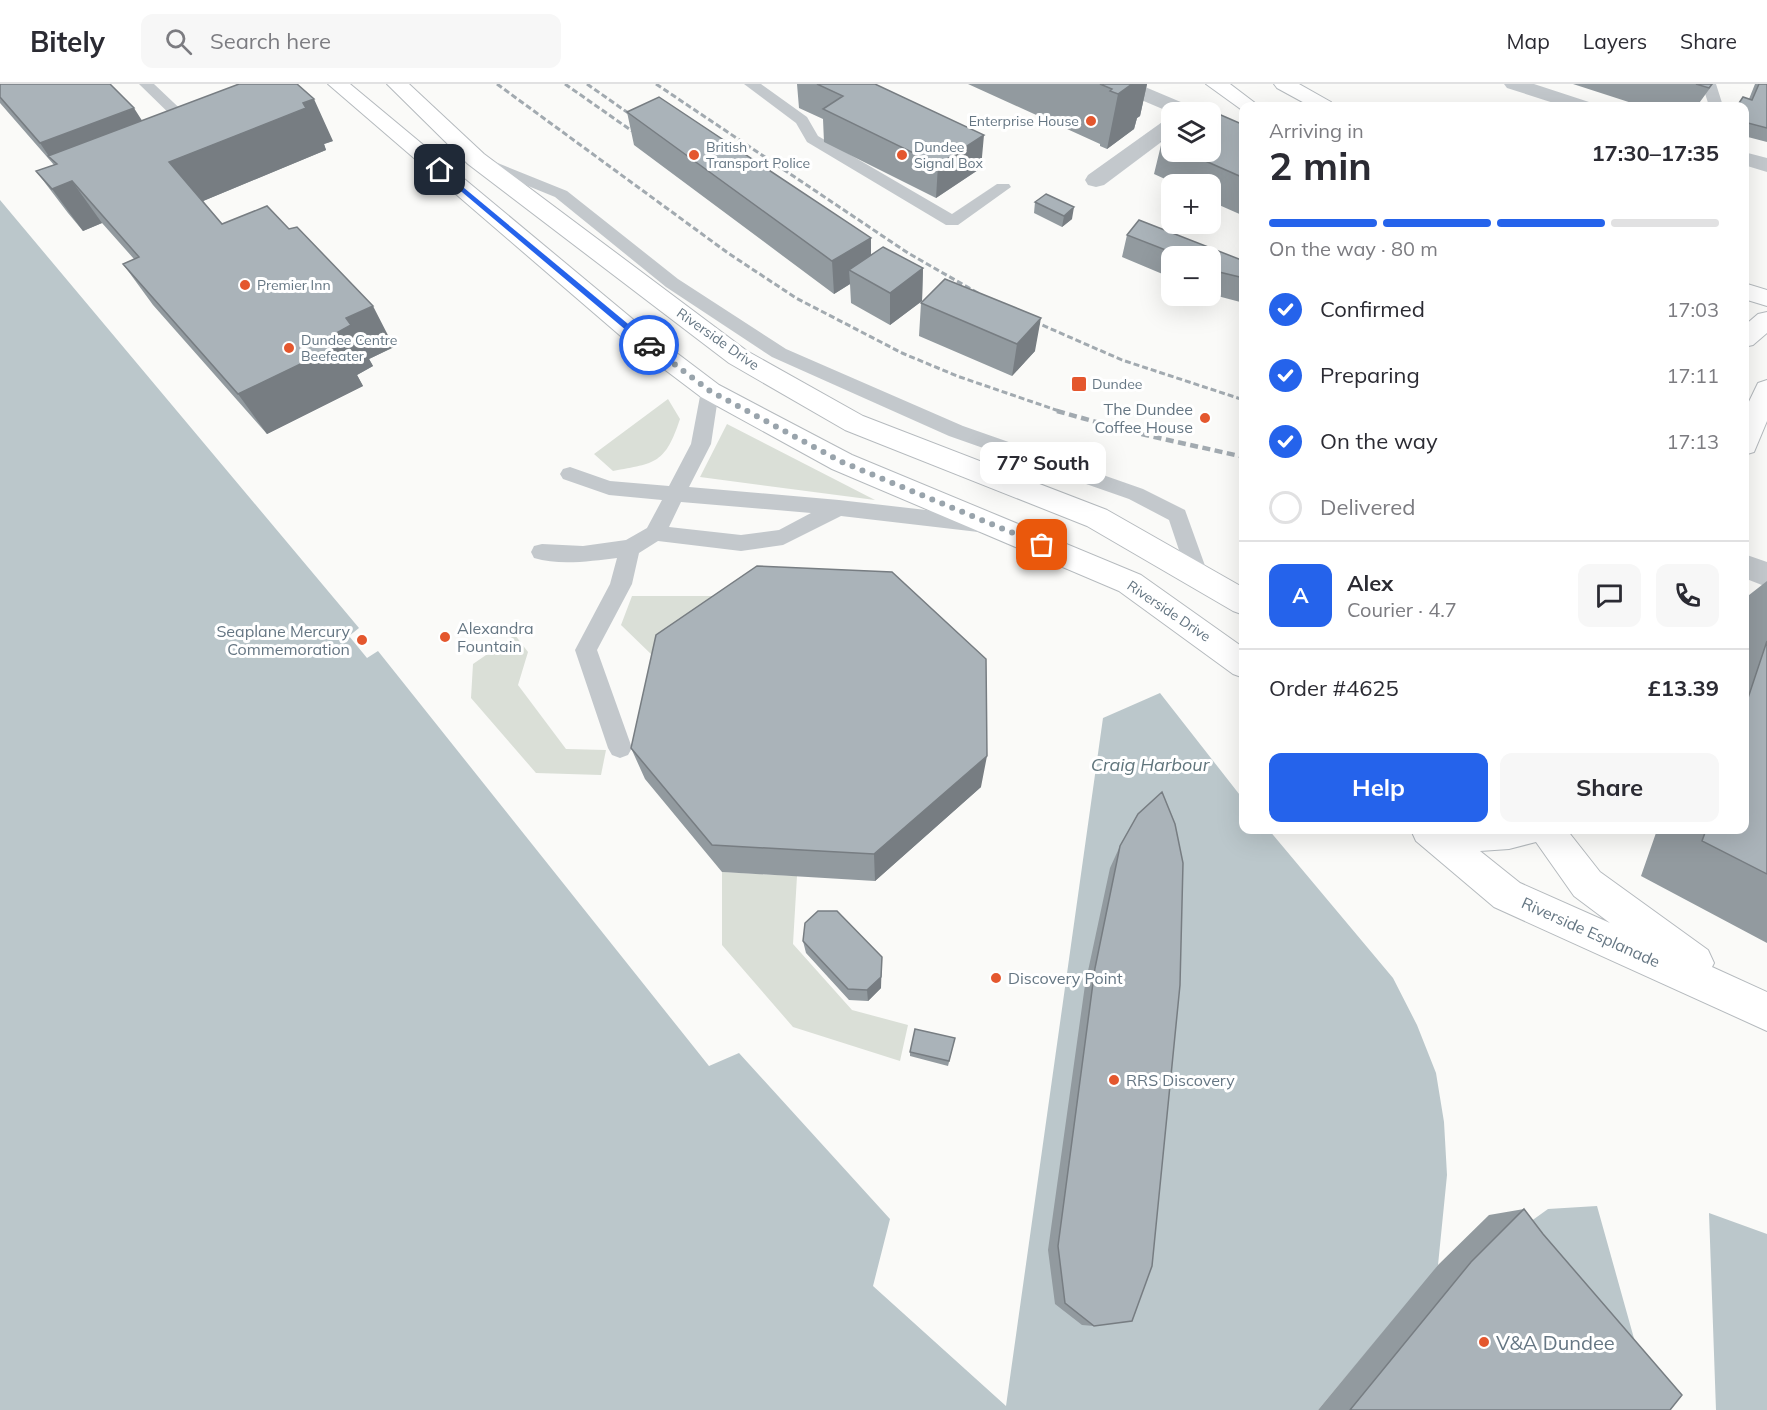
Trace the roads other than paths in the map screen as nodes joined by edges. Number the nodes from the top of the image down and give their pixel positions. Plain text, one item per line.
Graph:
1 (146, 84) edge
2 (338, 84) edge
3 (397, 84) edge
4 (751, 84) edge
5 (1120, 84) edge
6 (1216, 84) edge
7 (1284, 84) edge
8 (1514, 84) edge
9 (1709, 84) edge
10 (1164, 102) edge
11 (1243, 102) edge
12 (1317, 102) edge
13 (1570, 102) edge
14 (1715, 102) edge
15 (187, 123) edge
16 (1161, 132) edge
17 (476, 159) junction
18 (1749, 160) edge
19 (1767, 165) edge
20 (1096, 180) dead end
21 (1003, 187) dead end
22 (1749, 292) edge
23 (1767, 298) edge
24 (1767, 320) edge
25 (1749, 335) edge
26 (1767, 389) edge
27 (710, 391) junction
28 (1749, 433) edge
29 (570, 474) dead end
30 (675, 492) junction
31 (839, 508) junction
32 (998, 526) junction
33 (655, 533) junction
34 (630, 548) junction
35 (542, 552) dead end
36 (1749, 567) edge
37 (1197, 574) junction
38 (1767, 575) edge
39 (1239, 600) edge
40 (1239, 660) edge
41 (620, 748) dead end
42 (1433, 834) edge
43 (1486, 834) edge
44 (1513, 834) edge
45 (1550, 834) edge
46 (1756, 1006) edge

1 - 15 lane
2 - 27 main road, Riverside Drive
3 - 17 main road, Riverside Drive
4 - 21 lane
5 - 10 street
6 - 11 main road
7 - 12 main road
8 - 13 street
9 - 14 lane
16 - 20 street
17 - 37 main road, Riverside Drive
17 - 37 lane
18 - 19 street
22 - 23 main road
24 - 25 main road
26 - 28 main road
27 - 30 lane
27 - 32 main road, Riverside Drive
29 - 30 lane
30 - 31 lane
30 - 33 lane
31 - 32 lane
31 - 33 lane
32 - 40 main road, Riverside Drive
33 - 34 lane
34 - 35 lane
34 - 41 lane
36 - 38 street
37 - 39 main road, Riverside Drive
42 - 46 main road, Riverside Esplanade
43 - 44 main road
45 - 46 main road

